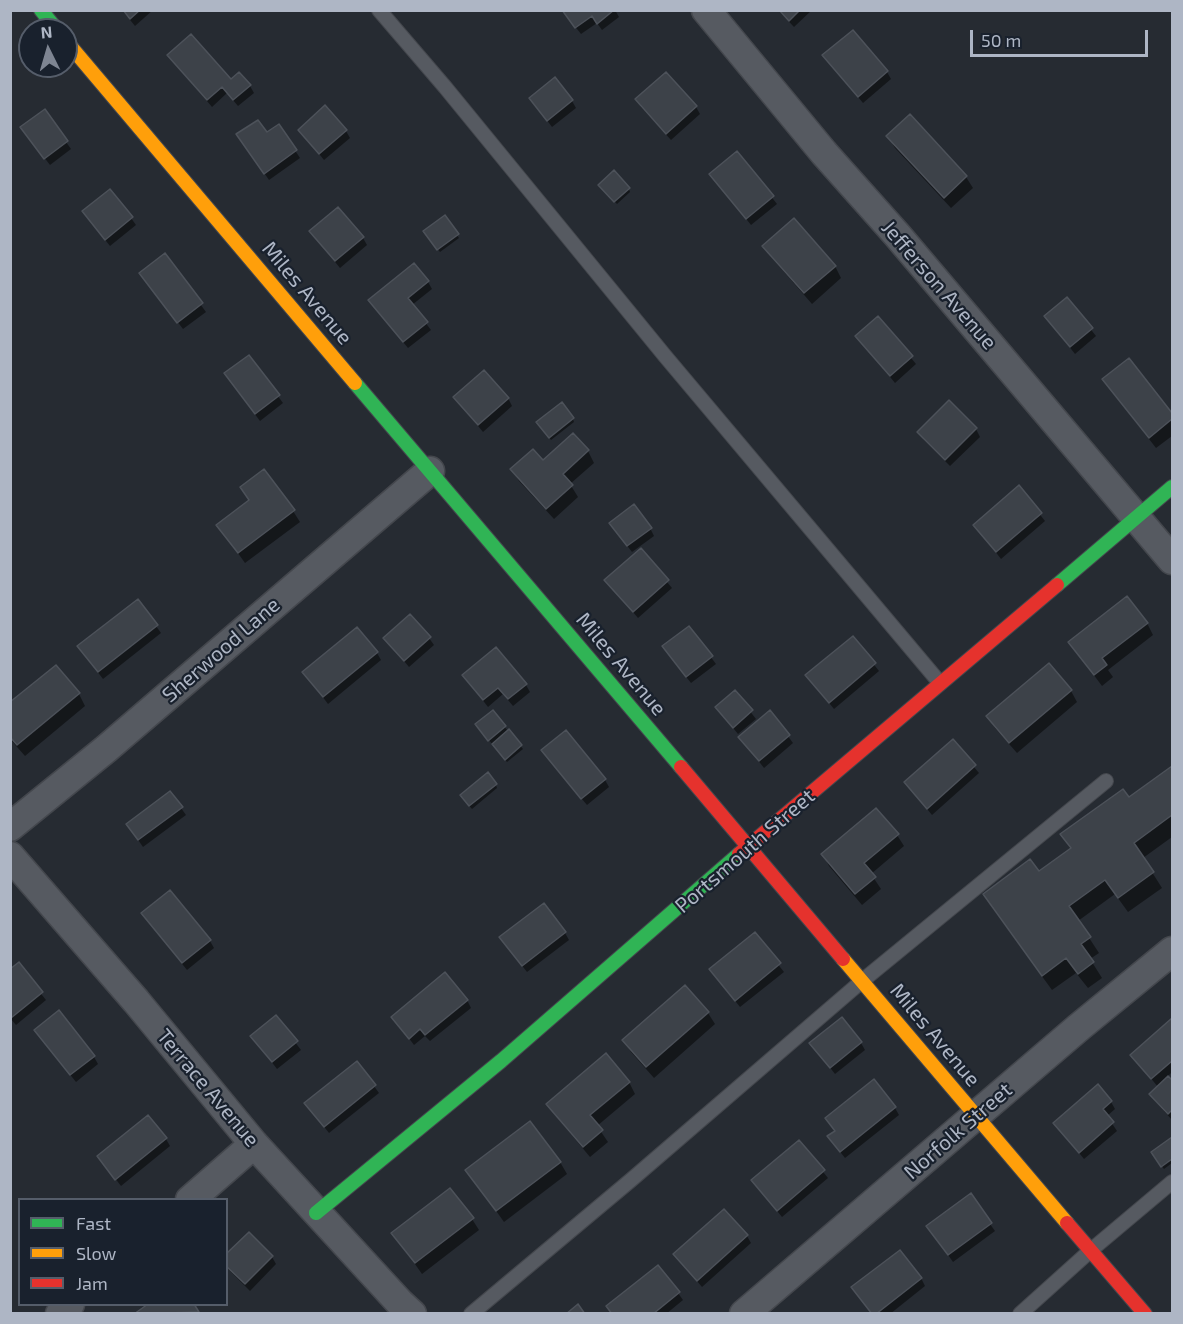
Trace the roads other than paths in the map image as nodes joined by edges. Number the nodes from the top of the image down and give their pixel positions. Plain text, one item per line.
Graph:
1 (379, 10) edge
2 (706, 10) edge
3 (78, 55) edge
4 (430, 471) junction
5 (1173, 487) edge
6 (1138, 518) junction
7 (1173, 560) edge
8 (940, 683) junction
9 (1106, 781) dead end
10 (10, 827) edge
11 (749, 846) junction
12 (10, 856) edge
13 (1173, 951) edge
14 (862, 981) junction
15 (976, 1116) junction
16 (254, 1144) junction
17 (1173, 1182) edge
18 (192, 1198) edge
19 (316, 1213) junction
20 (1090, 1251) junction
21 (401, 1310) edge
22 (471, 1314) edge
23 (744, 1314) edge
24 (1020, 1314) edge
25 (1145, 1314) edge

1 - 8 lane
2 - 6 street, Jefferson Avenue
3 - 4 street, Miles Avenue
4 - 10 street, Sherwood Lane
4 - 11 street, Miles Avenue
5 - 6 street, Portsmouth Street
6 - 7 street, Jefferson Avenue
6 - 8 street, Portsmouth Street
8 - 11 street, Portsmouth Street
9 - 14 lane
11 - 14 street, Miles Avenue
11 - 19 street, Portsmouth Street
12 - 16 street, Terrace Avenue
13 - 15 street, Norfolk Street
14 - 15 street, Miles Avenue
14 - 22 lane
15 - 20 street, Miles Avenue
15 - 23 street, Norfolk Street
16 - 18 street
16 - 19 street, Terrace Avenue
17 - 20 lane
19 - 21 street, Terrace Avenue
20 - 24 lane
20 - 25 street, Miles Avenue

